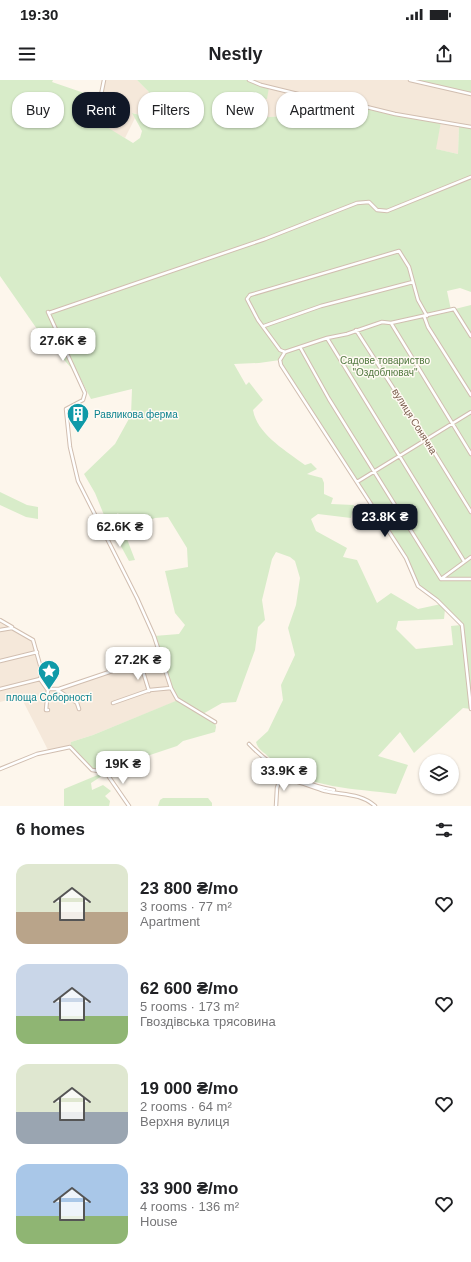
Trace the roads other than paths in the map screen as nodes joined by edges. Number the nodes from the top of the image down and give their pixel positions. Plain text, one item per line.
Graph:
1 (104, 80) edge
2 (251, 80) edge
3 (410, 80) edge
4 (101, 92) edge
5 (471, 94) edge
6 (471, 127) edge
7 (471, 177) edge
8 (413, 282) junction
9 (426, 316) junction
10 (391, 323) junction
11 (264, 326) junction
12 (356, 330) junction
13 (471, 336) edge
14 (327, 338) junction
15 (300, 347) junction
16 (285, 352) junction
17 (471, 395) edge
18 (471, 412) edge
19 (452, 423) junction
20 (426, 439) junction
21 (471, 454) edge
22 (399, 455) junction
23 (373, 471) junction
24 (357, 482) junction
25 (471, 512) edge
26 (471, 557) edge
27 (464, 561) junction
28 (441, 579) junction
29 (471, 579) edge
30 (0, 620) edge
31 (12, 628) junction
32 (0, 630) edge
33 (37, 652) junction
34 (0, 661) edge
35 (469, 668) edge
36 (40, 679) junction
37 (47, 688) junction
38 (171, 688) junction
39 (0, 689) edge
40 (56, 689) junction
41 (149, 691) junction
42 (113, 703) dead end
43 (79, 709) dead end
44 (471, 709) edge
45 (47, 710) dead end
46 (215, 722) dead end
47 (249, 744) dead end
48 (108, 767) dead end
49 (0, 769) edge
50 (99, 771) dead end
51 (281, 771) junction
52 (281, 776) junction
53 (334, 790) dead end
54 (129, 806) edge
55 (276, 806) edge
56 (375, 806) edge

1 - 4 street
2 - 6 street
3 - 5 street
7 - 38 street
8 - 9 street
8 - 11 street
8 - 11 street
9 - 10 street
9 - 13 street
9 - 17 street
10 - 12 street
10 - 19 street
11 - 16 street
12 - 14 street
12 - 20 street, вулиця Сонячна
14 - 15 street
14 - 22 street
15 - 16 street
15 - 23 street
16 - 24 street
18 - 19 street
19 - 20 street
19 - 21 street
20 - 22 street
20 - 25 street, вулиця Сонячна
22 - 23 street
22 - 27 street
23 - 24 street
23 - 28 street
24 - 35 street
26 - 27 street
27 - 28 street
28 - 29 street
30 - 31 street
31 - 32 street
31 - 33 street
33 - 34 street
33 - 36 street
35 - 44 street
36 - 37 street
36 - 39 street
37 - 40 street
37 - 45 street
38 - 41 street
38 - 46 street
40 - 41 street
40 - 43 street
41 - 42 street
47 - 51 street
48 - 54 street
49 - 50 street
51 - 52 street
51 - 53 street
52 - 55 street
52 - 56 street

